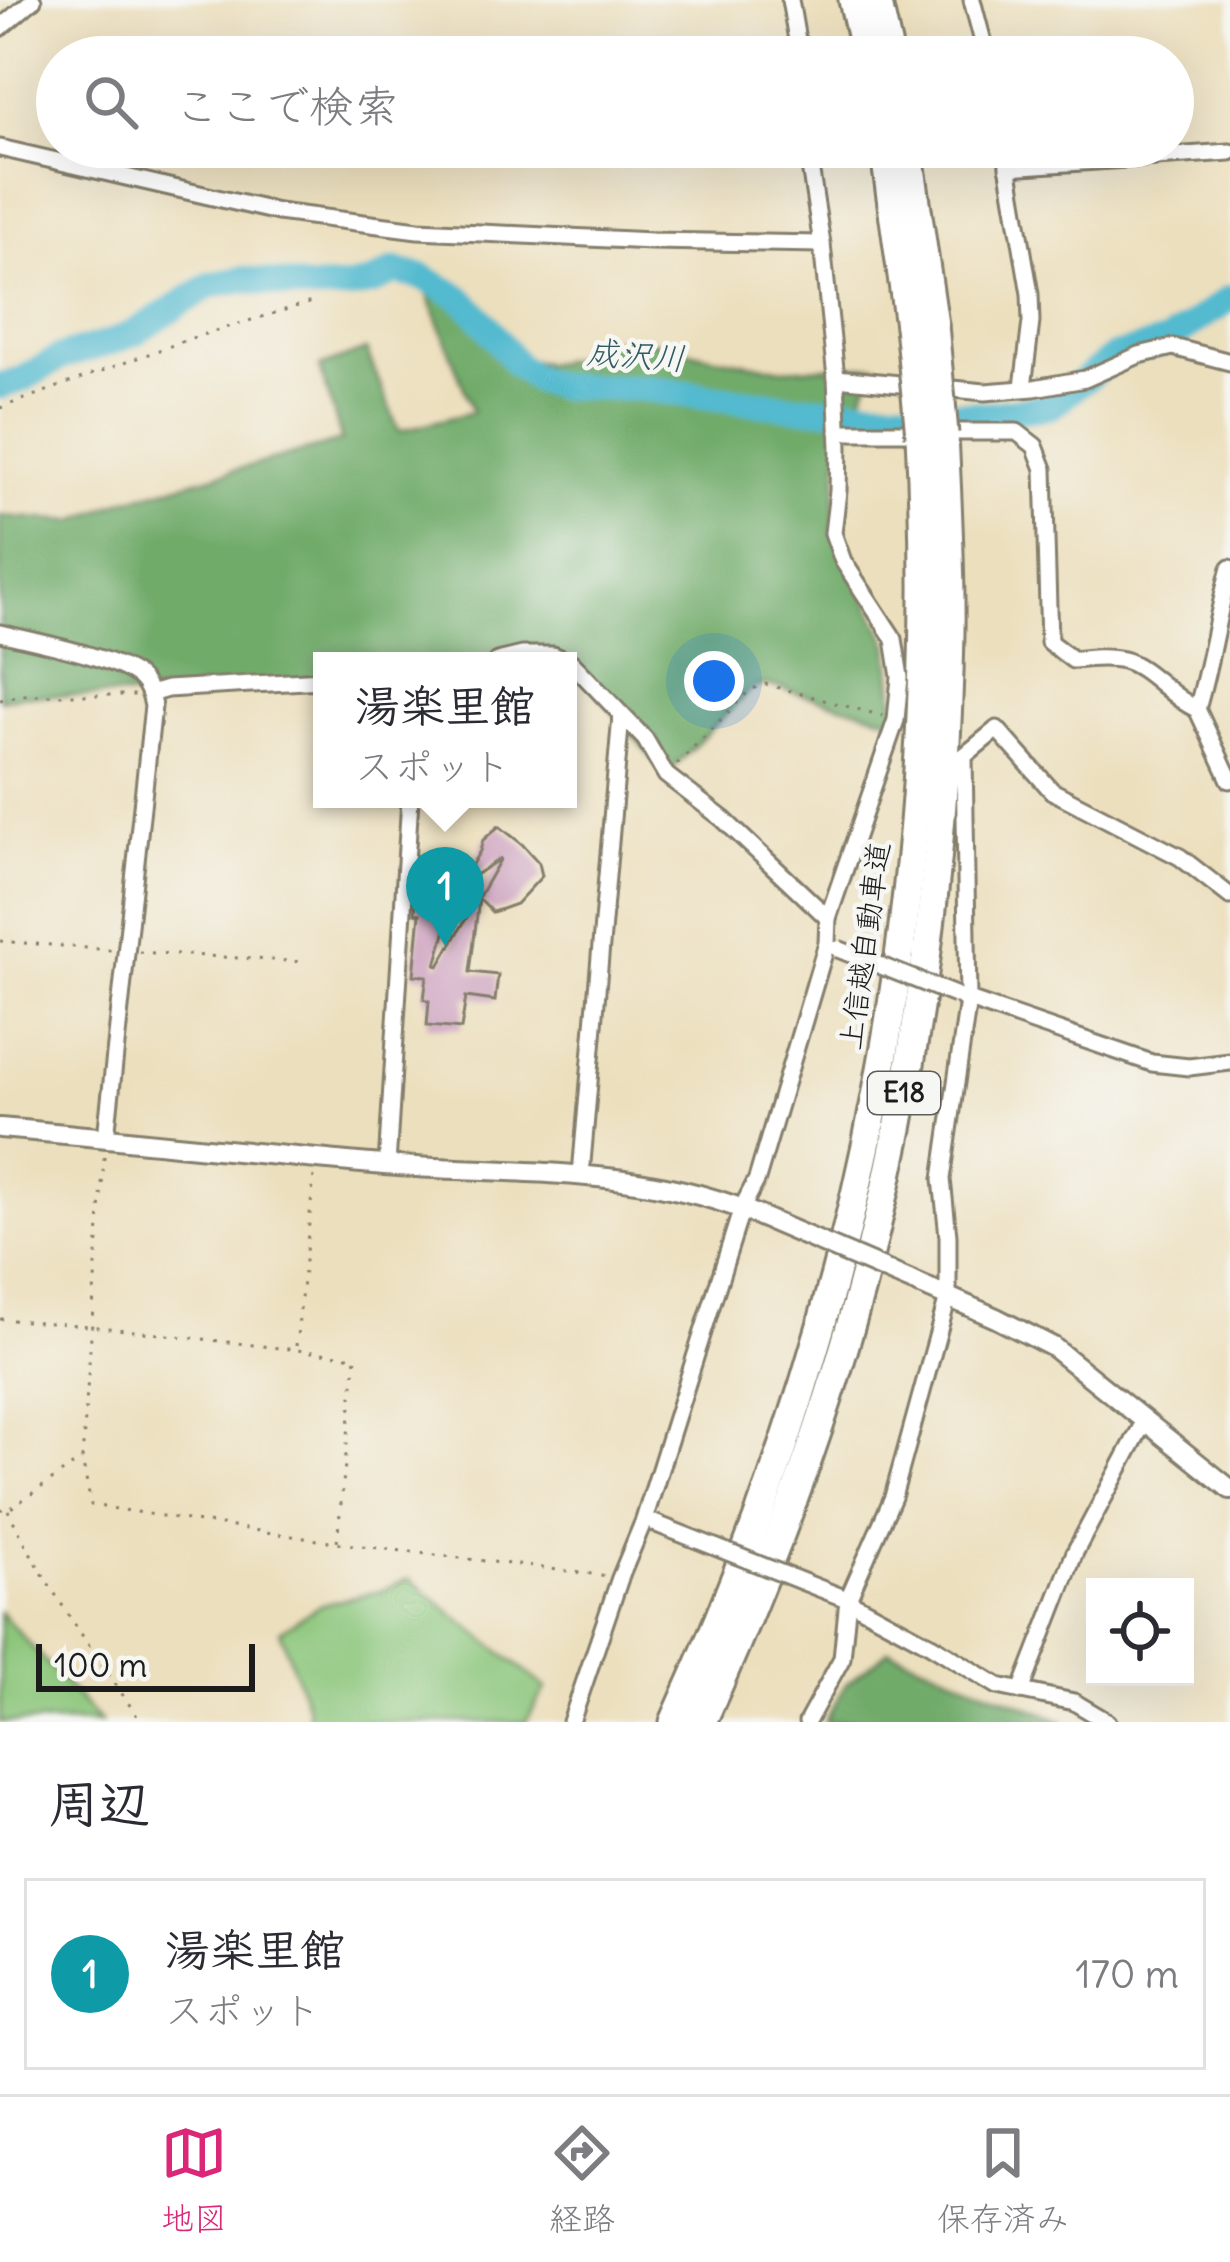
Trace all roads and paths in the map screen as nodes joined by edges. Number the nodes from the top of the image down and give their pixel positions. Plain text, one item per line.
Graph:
1 (33, 0) edge
2 (790, 0) edge
3 (853, 0) edge
4 (878, 0) edge
5 (972, 0) edge
6 (0, 28) edge
7 (796, 36) edge
8 (861, 36) edge
9 (886, 36) edge
10 (981, 36) edge
11 (0, 148) edge
12 (1230, 152) edge
13 (1194, 154) edge
14 (36, 156) edge
15 (87, 168) edge
16 (810, 168) edge
17 (888, 168) edge
18 (910, 168) edge
19 (1008, 168) edge
20 (822, 244) junction
21 (318, 300) dead end
22 (922, 326) junction
23 (1230, 362) edge
24 (836, 378) junction
25 (1022, 387) junction
26 (0, 408) edge
27 (838, 432) junction
28 (932, 435) junction
29 (1230, 568) edge
30 (0, 633) edge
31 (577, 667) edge
32 (313, 681) edge
33 (150, 694) junction
34 (0, 700) edge
35 (1197, 709) junction
36 (621, 716) junction
37 (896, 720) junction
38 (666, 775) junction
39 (1230, 780) edge
40 (409, 808) edge
41 (1230, 896) edge
42 (828, 918) junction
43 (0, 941) edge
44 (832, 946) junction
45 (124, 951) junction
46 (305, 962) dead end
47 (962, 998) junction
48 (1230, 1062) edge
49 (0, 1128) edge
50 (106, 1137) junction
51 (315, 1158) junction
52 (387, 1165) junction
53 (581, 1174) junction
54 (742, 1208) junction
55 (939, 1293) junction
56 (0, 1319) edge
57 (92, 1326) junction
58 (296, 1348) junction
59 (1145, 1420) junction
60 (82, 1459) junction
61 (1230, 1489) edge
62 (0, 1509) edge
63 (8, 1510) junction
64 (649, 1522) junction
65 (337, 1543) junction
66 (620, 1578) junction
67 (843, 1598) junction
68 (1021, 1690) junction
69 (141, 1722) edge
70 (571, 1722) edge
71 (674, 1722) edge
72 (702, 1722) edge
73 (807, 1722) edge
74 (1108, 1722) edge

1 - 6 street
2 - 7 street
3 - 8 highway
4 - 9 highway
5 - 10 street
11 - 14 street
12 - 13 street
15 - 20 street
16 - 20 street
17 - 22 highway, 上信越自動車道 / E18
18 - 22 highway, 上信越自動車道 / E18
19 - 25 street
20 - 24 street
21 - 26 path
22 - 28 highway, 上信越自動車道 / E18, bridge
23 - 25 street
24 - 25 street
24 - 27 street
27 - 35 street
27 - 37 street
28 - 71 highway, 上信越自動車道 / E18
28 - 72 highway, 上信越自動車道 / E18
29 - 35 street
30 - 33 street
31 - 36 street
32 - 33 street
33 - 34 path
33 - 45 street
35 - 39 street
36 - 38 street
36 - 53 street
37 - 38 path
37 - 42 street
38 - 42 street
40 - 52 street
41 - 47 street
42 - 44 street
43 - 45 path
44 - 47 street, bridge
44 - 54 street
45 - 46 path
45 - 50 street
47 - 48 street
47 - 55 street
49 - 50 street
50 - 51 street
50 - 57 path
51 - 52 street
51 - 58 path
52 - 53 street
53 - 54 street
54 - 55 street, bridge
54 - 64 street
55 - 59 street
55 - 67 street
56 - 57 path
57 - 58 path
57 - 60 path
58 - 65 path
59 - 61 street
59 - 68 street
60 - 63 path
60 - 65 path
62 - 63 path
63 - 69 path
64 - 66 street
64 - 67 street, bridge
65 - 66 path
66 - 70 street
67 - 68 street
67 - 73 street
68 - 74 street

